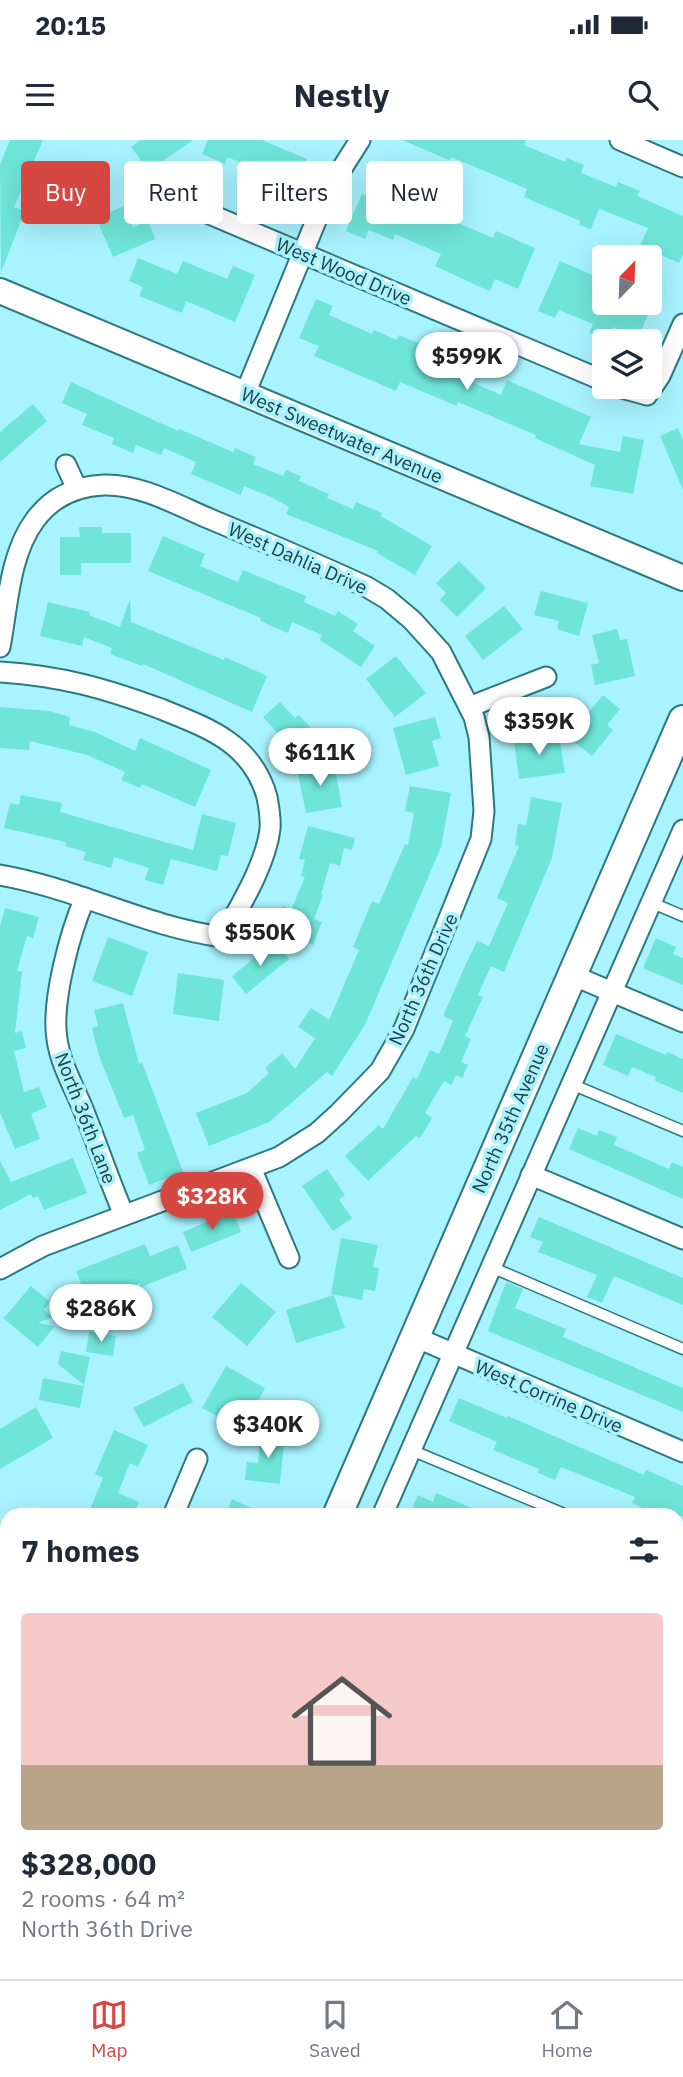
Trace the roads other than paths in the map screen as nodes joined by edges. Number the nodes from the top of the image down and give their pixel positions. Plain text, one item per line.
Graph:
1 (360, 140) edge
2 (620, 140) edge
3 (683, 167) edge
4 (223, 220) edge
5 (302, 254) junction
6 (0, 291) edge
7 (683, 324) edge
8 (662, 371) edge
9 (592, 376) edge
10 (245, 394) junction
11 (66, 465) dead end
12 (77, 489) junction
13 (683, 578) edge
14 (0, 648) edge
15 (0, 672) edge
16 (546, 677) dead end
17 (469, 707) junction
18 (683, 720) edge
19 (683, 830) edge
20 (0, 875) edge
21 (85, 898) junction
22 (650, 902) junction
23 (683, 916) edge
24 (572, 975) junction
25 (611, 991) junction
26 (683, 1022) edge
27 (571, 1083) junction
28 (683, 1131) edge
29 (251, 1168) junction
30 (531, 1175) junction
31 (124, 1215) junction
32 (683, 1239) edge
33 (289, 1258) dead end
34 (491, 1267) junction
35 (0, 1269) edge
36 (415, 1338) junction
37 (683, 1349) edge
38 (453, 1355) junction
39 (411, 1450) junction
40 (683, 1452) edge
41 (197, 1459) dead end
42 (176, 1508) edge
43 (341, 1508) edge
44 (386, 1508) edge
45 (550, 1508) edge

1 - 5 street
2 - 3 street
4 - 5 street, West Wood Drive
5 - 9 street, West Wood Drive
5 - 10 street
6 - 10 street, West Sweetwater Avenue
7 - 8 street
10 - 13 street, West Sweetwater Avenue
11 - 12 street
12 - 14 street, West Dahlia Drive
12 - 17 street, West Dahlia Drive
15 - 21 street
16 - 17 street
17 - 29 street, North 36th Drive
18 - 24 main road, North 35th Avenue
19 - 22 street
20 - 21 street
21 - 31 street, North 36th Lane
22 - 23 lane
22 - 25 street
24 - 25 street
24 - 36 main road, North 35th Avenue
25 - 26 street
25 - 27 street
27 - 28 lane
27 - 30 street
29 - 31 street, North 36th Drive
29 - 33 street
30 - 32 street
30 - 34 street
31 - 35 street, North 36th Drive
34 - 37 lane
34 - 38 street
36 - 38 street, West Corrine Drive
36 - 43 main road, North 35th Avenue
38 - 39 street
38 - 40 street, West Corrine Drive
39 - 44 street
39 - 45 lane
41 - 42 street

